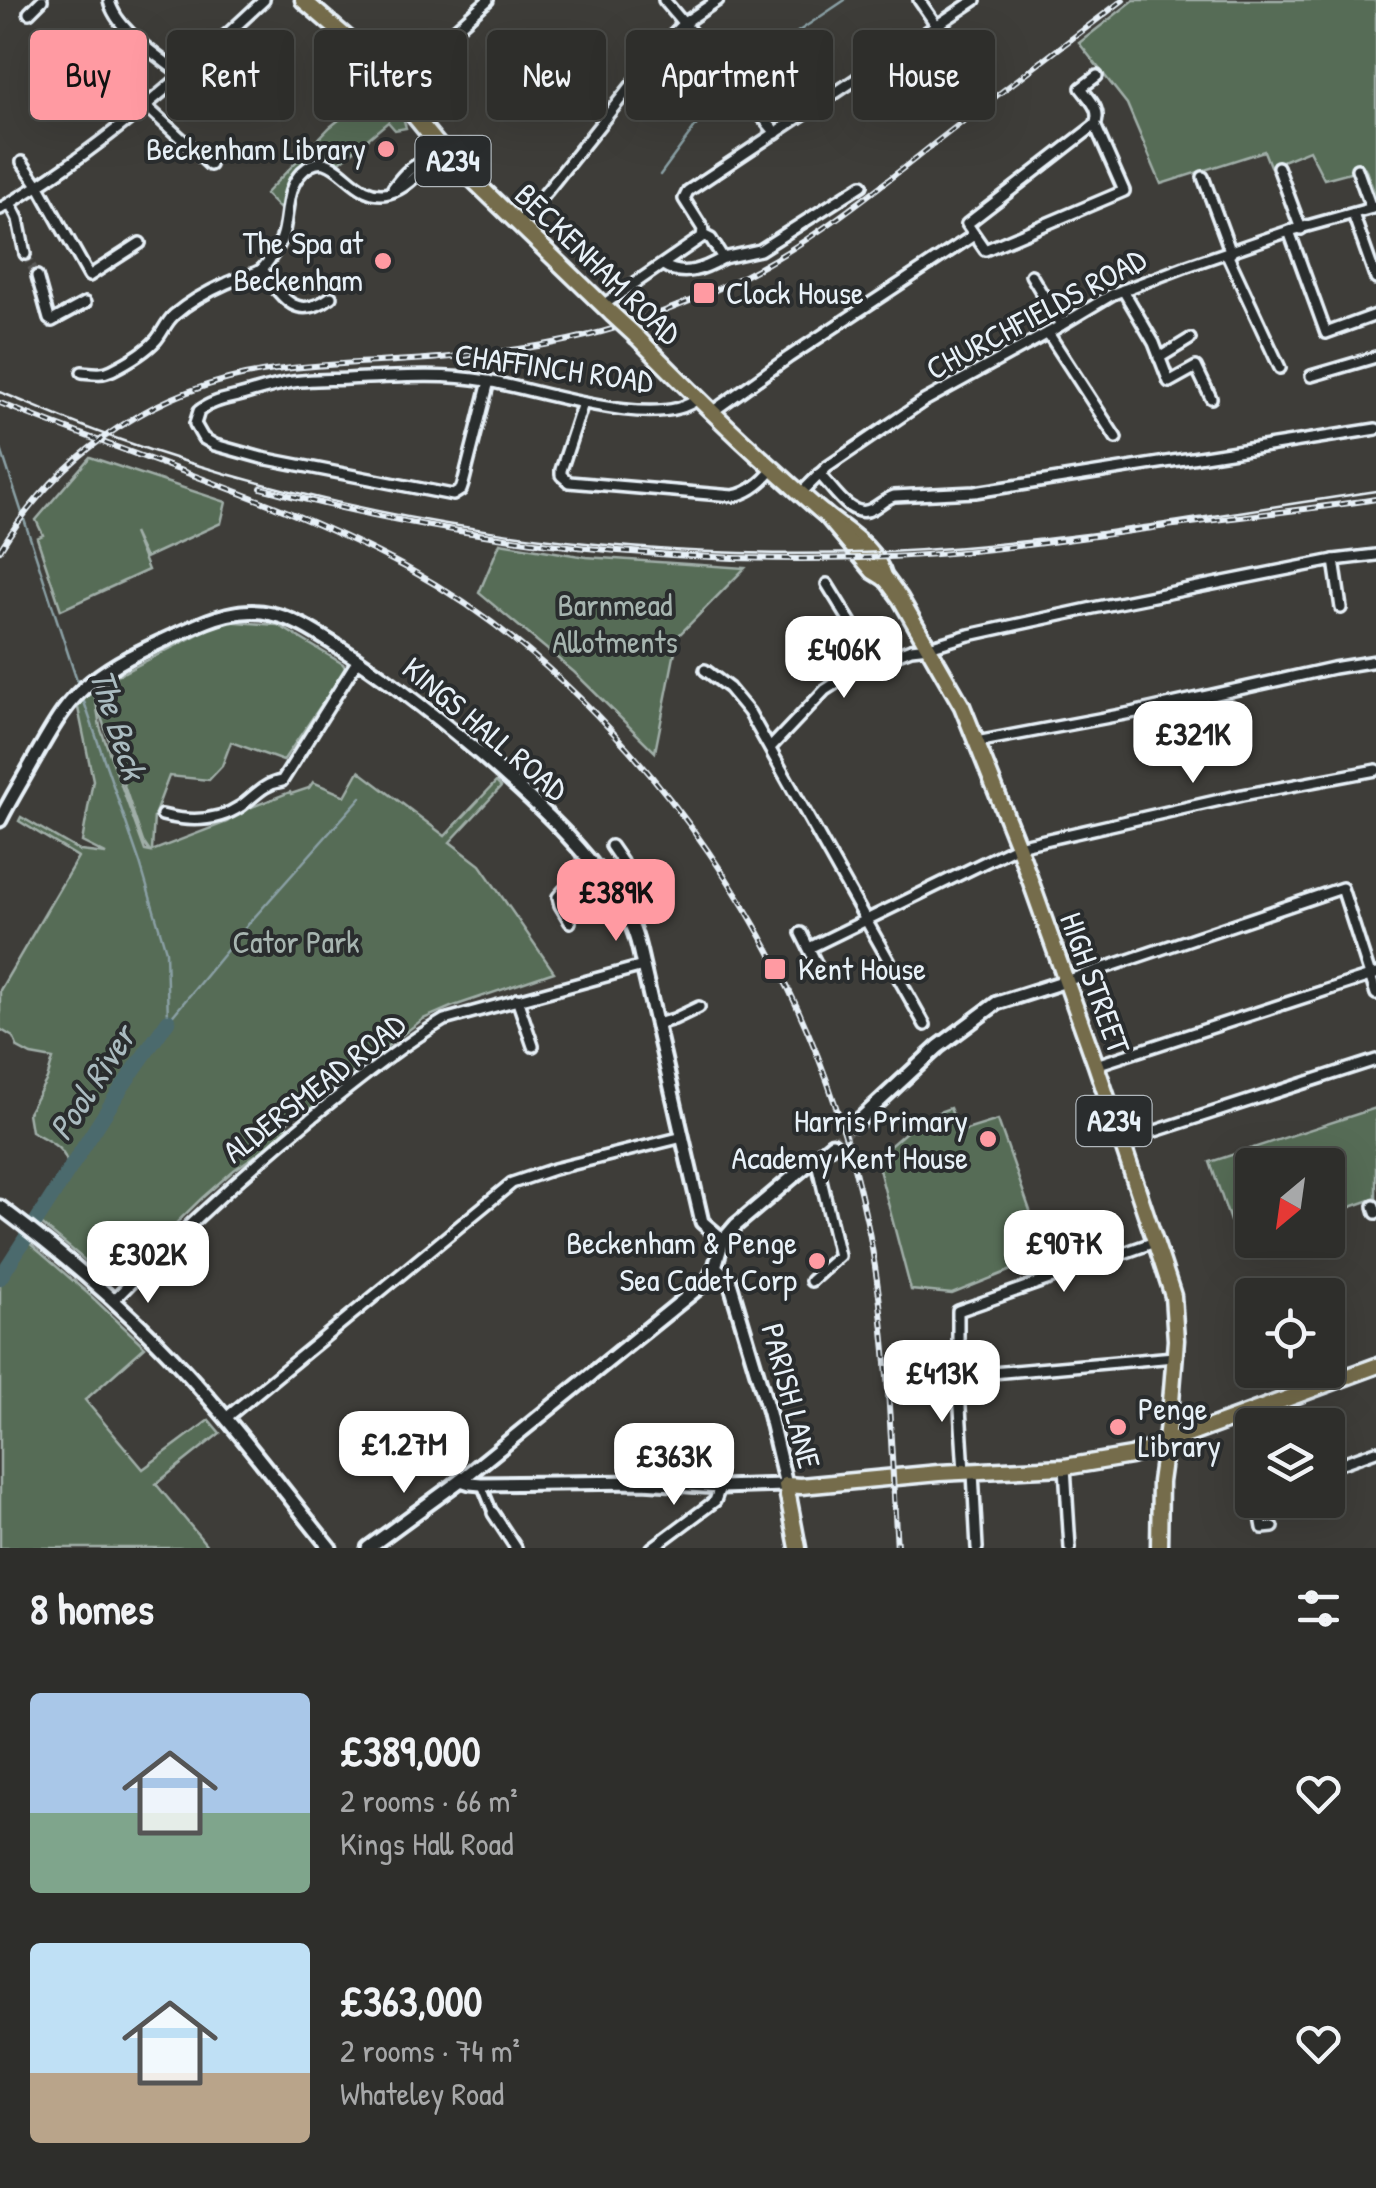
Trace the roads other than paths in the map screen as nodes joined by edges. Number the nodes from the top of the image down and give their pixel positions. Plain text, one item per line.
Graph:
1 (42, 0) edge
2 (109, 0) edge
3 (264, 0) edge
4 (303, 0) edge
5 (488, 0) edge
6 (664, 0) edge
7 (718, 0) edge
8 (920, 0) edge
9 (975, 0) edge
10 (30, 13) dead end
11 (684, 23) junction
12 (937, 26) junction
13 (232, 30) edge
14 (340, 30) edge
15 (455, 30) edge
16 (167, 63) edge
17 (1097, 76) dead end
18 (167, 90) edge
19 (147, 107) joint
20 (130, 120) edge
21 (415, 120) edge
22 (1095, 125) junction
23 (776, 132) junction
24 (438, 154) junction
25 (22, 162) dead end
26 (210, 165) dead end
27 (1278, 167) dead end
28 (1357, 169) dead end
29 (1202, 176) dead end
30 (38, 185) junction
31 (862, 185) dead end
32 (5, 206) edge
33 (1374, 208) edge
34 (1353, 214) junction
35 (518, 224) junction
36 (1301, 228) junction
37 (1289, 232) junction
38 (703, 234) junction
39 (974, 235) junction
40 (140, 244) dead end
41 (1229, 253) junction
42 (25, 254) tunnel mouth
43 (723, 258) junction
44 (663, 265) junction
45 (262, 268) junction
46 (1031, 275) dead end
47 (37, 276) tunnel mouth
48 (1376, 279) edge
49 (1123, 290) junction
50 (331, 297) dead end
51 (85, 302) dead end
52 (610, 305) junction
53 (1376, 315) edge
54 (1061, 325) junction
55 (1048, 333) junction
56 (1190, 339) dead end
57 (1376, 357) edge
58 (1159, 358) junction
59 (92, 361) dead end
60 (1280, 368) dead end
61 (1311, 376) dead end
62 (489, 381) junction
63 (1169, 382) junction
64 (1157, 389) dead end
65 (1211, 398) dead end
66 (697, 399) junction
67 (582, 404) junction
68 (712, 412) junction
69 (1376, 429) edge
70 (1116, 438) dead end
71 (773, 469) junction
72 (819, 474) junction
73 (800, 493) junction
74 (1376, 555) edge
75 (1334, 560) junction
76 (827, 584) dead end
77 (1342, 608) dead end
78 (930, 647) junction
79 (358, 660) junction
80 (1376, 661) edge
81 (875, 662) junction
82 (705, 670) dead end
83 (976, 742) junction
84 (770, 748) junction
85 (1376, 770) edge
86 (5, 795) edge
87 (162, 816) dead end
88 (0, 820) edge
89 (611, 846) dead end
90 (1018, 846) junction
91 (595, 868) junction
92 (605, 881) junction
93 (866, 921) junction
94 (570, 922) dead end
95 (802, 933) dead end
96 (809, 948) junction
97 (816, 963) dead end
98 (644, 966) junction
99 (1372, 975) edge
100 (1066, 982) junction
101 (1376, 994) edge
102 (517, 999) junction
103 (699, 1007) dead end
104 (656, 1024) junction
105 (925, 1026) dead end
106 (533, 1046) dead end
107 (1376, 1060) edge
108 (1096, 1066) junction
109 (855, 1124) tunnel mouth
110 (683, 1137) junction
111 (1121, 1142) junction
112 (832, 1144) tunnel mouth
113 (816, 1158) junction
114 (0, 1207) edge
115 (723, 1240) junction
116 (1155, 1242) junction
117 (714, 1267) junction
118 (811, 1281) dead end
119 (113, 1302) junction
120 (1174, 1357) junction
121 (1376, 1366) edge
122 (958, 1376) junction
123 (1262, 1408) edge
124 (226, 1418) junction
125 (1235, 1418) edge
126 (1166, 1444) junction
127 (1376, 1451) edge
128 (1345, 1462) edge
129 (1065, 1467) junction
130 (968, 1472) junction
131 (461, 1480) junction
132 (482, 1484) junction
133 (786, 1485) junction
134 (720, 1487) junction
135 (492, 1513) joint
136 (1261, 1518) edge
137 (1273, 1527) dead end
138 (330, 1548) edge
139 (368, 1548) edge
140 (516, 1548) edge
141 (652, 1548) edge
142 (798, 1548) edge
143 (977, 1548) edge
144 (1070, 1548) edge
145 (1159, 1548) edge

1 - 10 street
2 - 16 street
3 - 13 street
4 - 14 main road, BECKENHAM ROAD / A234
5 - 15 street
6 - 11 street
7 - 11 street
8 - 12 street
9 - 12 street
11 - 23 street
11 - 35 street
12 - 23 street
17 - 22 street
18 - 19 street
19 - 26 street
20 - 30 street
21 - 24 main road, BECKENHAM ROAD / A234
22 - 39 street
22 - 39 street
23 - 38 street
24 - 35 main road, BECKENHAM ROAD / A234
24 - 45 street
25 - 30 street
27 - 36 street
28 - 33 street
29 - 41 street
30 - 32 street
30 - 40 street
31 - 43 street
32 - 42 street
33 - 34 street, CHURCHFIELDS ROAD
34 - 36 street, CHURCHFIELDS ROAD
34 - 48 street
35 - 52 main road, BECKENHAM ROAD / A234
36 - 37 street, CHURCHFIELDS ROAD
37 - 41 street, CHURCHFIELDS ROAD
37 - 53 street
38 - 43 street
38 - 44 street
39 - 68 street
41 - 49 street, CHURCHFIELDS ROAD
41 - 60 street
43 - 44 street
44 - 52 street
45 - 50 street
45 - 59 street
46 - 54 street
47 - 51 street
49 - 54 street, CHURCHFIELDS ROAD
49 - 58 street
52 - 66 main road, BECKENHAM ROAD / A234, bridge
54 - 55 street, CHURCHFIELDS ROAD
55 - 70 street
55 - 72 street, CHURCHFIELDS ROAD
56 - 58 street
57 - 61 street
58 - 63 street
62 - 62 street, CHAFFINCH ROAD
62 - 67 street, CHAFFINCH ROAD
63 - 64 street
63 - 65 street
66 - 67 street, CHAFFINCH ROAD
66 - 68 main road, BECKENHAM ROAD / A234
67 - 71 street
68 - 71 main road, BECKENHAM ROAD / A234
69 - 72 street
71 - 73 main road, BECKENHAM ROAD / A234
72 - 73 street, CHURCHFIELDS ROAD
73 - 78 main road, BECKENHAM ROAD / A234
74 - 75 street
75 - 77 street
75 - 78 street
76 - 81 street
78 - 81 street
78 - 83 main road, BECKENHAM ROAD / A234
79 - 86 street, KINGS HALL ROAD
79 - 87 street
79 - 91 street, KINGS HALL ROAD
80 - 83 street
81 - 84 street
82 - 84 street
83 - 90 main road, BECKENHAM ROAD / A234
84 - 93 street
85 - 90 street
86 - 88 street, KINGS HALL ROAD
89 - 92 street
90 - 93 street
90 - 100 main road, HIGH STREET / A234
91 - 92 street, KINGS HALL ROAD
91 - 94 street
92 - 98 street, KINGS HALL ROAD
93 - 96 street
93 - 105 street
95 - 96 street
96 - 97 street
98 - 102 street, ALDERSMEAD ROAD
98 - 104 street, KINGS HALL ROAD
99 - 100 street
99 - 101 street
99 - 108 street
100 - 108 main road, HIGH STREET / A234
100 - 109 street
102 - 106 street
102 - 119 street, ALDERSMEAD ROAD
103 - 104 street
104 - 110 street, KINGS HALL ROAD
107 - 111 street
108 - 111 main road, HIGH STREET / A234
110 - 115 street, KINGS HALL ROAD
110 - 124 street
111 - 116 main road, HIGH STREET / A234
112 - 113 street
113 - 115 street
113 - 118 street
114 - 119 street
115 - 117 street
116 - 120 main road, HIGH STREET / A234
116 - 122 street
117 - 131 street
117 - 133 street, PARISH LANE
119 - 124 street
120 - 122 street
120 - 126 main road, HIGH STREET / A234
121 - 123 main road
122 - 130 street
124 - 138 street
125 - 126 main road
126 - 129 main road
126 - 145 main road, HIGH STREET / A234
127 - 128 street
129 - 130 main road
129 - 144 street
130 - 133 main road
130 - 143 street
131 - 132 street
131 - 139 street
132 - 134 street
132 - 135 street
133 - 134 street
133 - 142 main road, PARISH LANE
134 - 141 street
135 - 140 street
136 - 137 street

